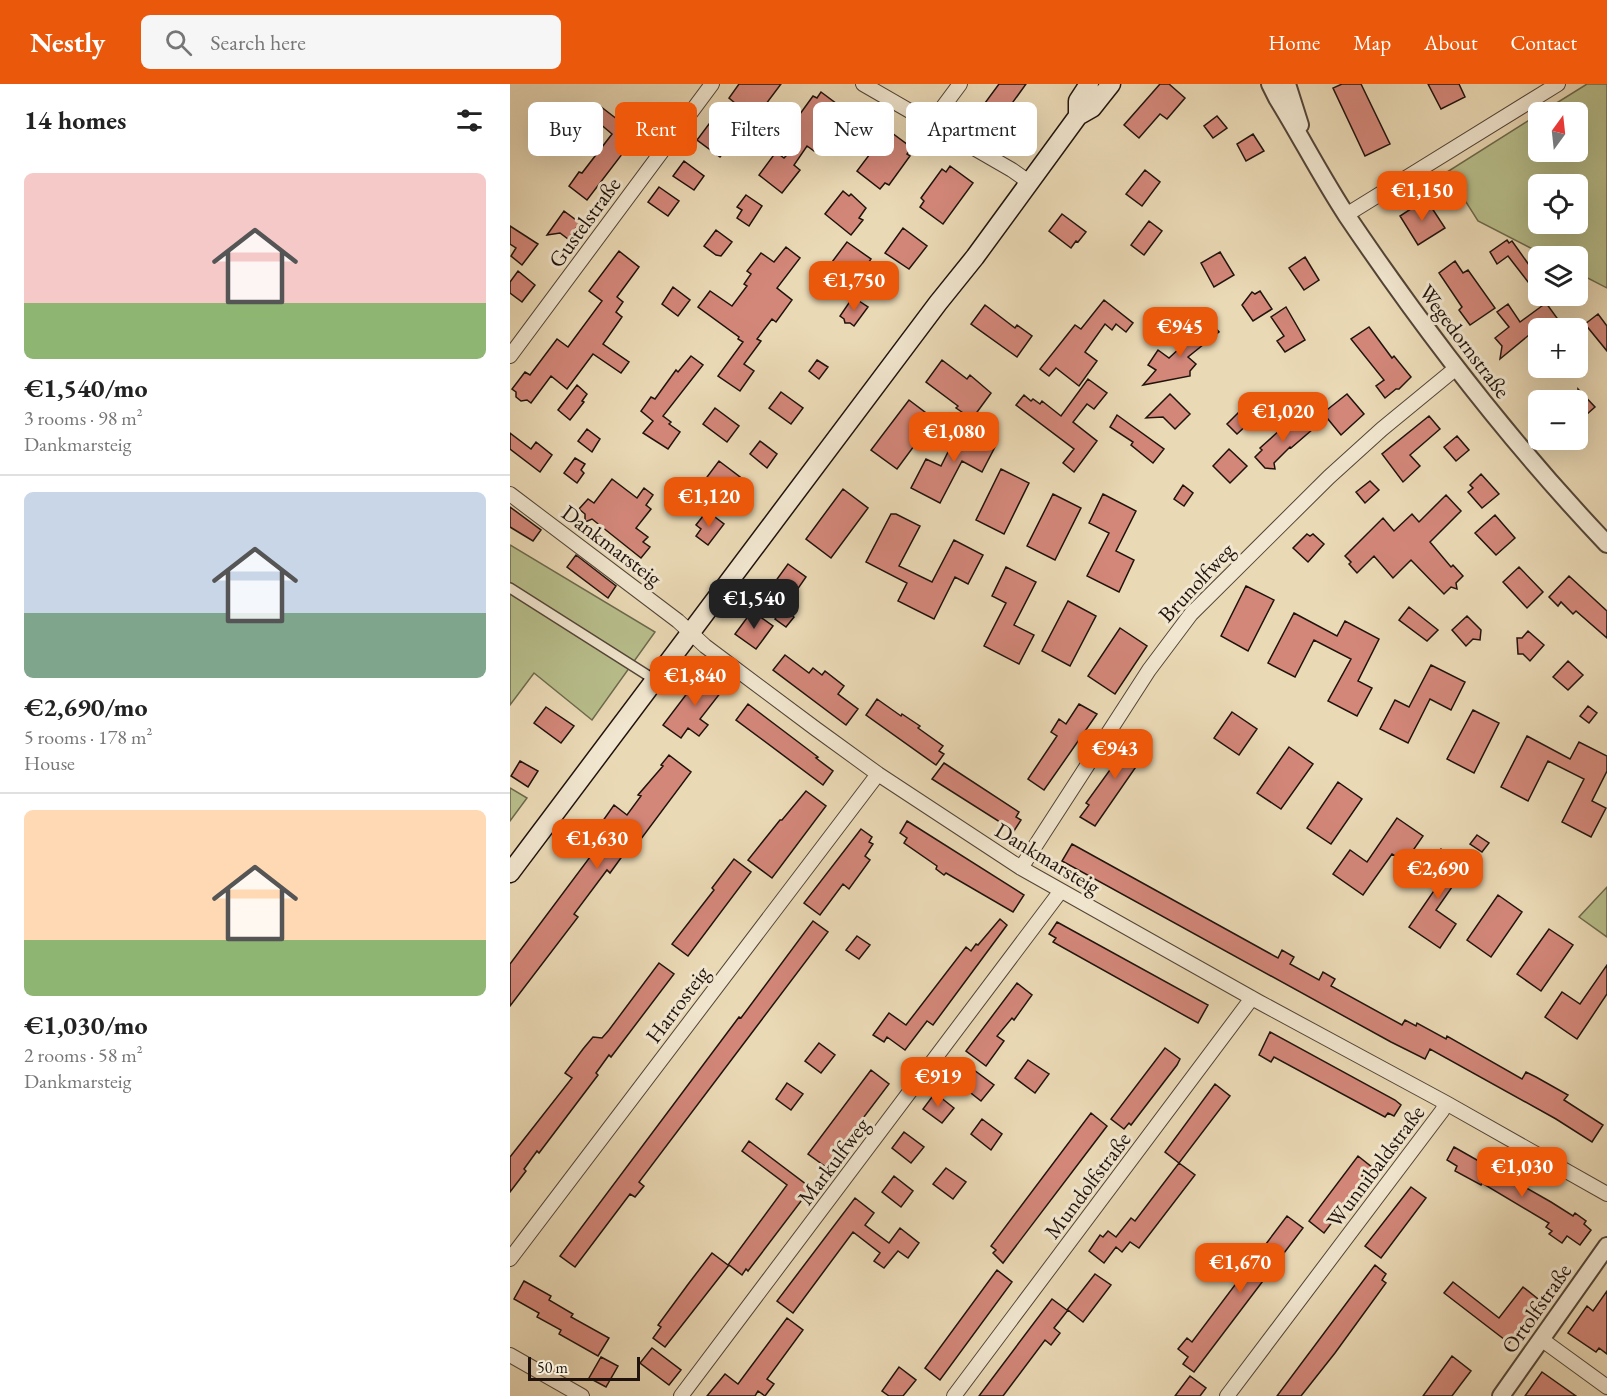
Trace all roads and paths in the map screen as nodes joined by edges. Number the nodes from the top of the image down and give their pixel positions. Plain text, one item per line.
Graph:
1 (712, 84) edge
2 (862, 84) edge
3 (960, 84) edge
4 (1089, 84) edge
5 (1111, 84) edge
6 (1270, 84) edge
7 (1287, 84) edge
8 (1558, 84) edge
9 (947, 102) edge
10 (906, 109) edge
11 (1078, 116) junction
12 (1308, 148) junction
13 (986, 156) edge
14 (1029, 182) junction
15 (1346, 215) junction
16 (510, 356) edge
17 (1455, 369) junction
18 (510, 494) edge
19 (1607, 544) edge
20 (510, 588) edge
21 (689, 633) junction
22 (655, 680) junction
23 (878, 774) junction
24 (1021, 868) junction
25 (510, 873) edge
26 (1060, 892) junction
27 (1252, 998) junction
28 (1446, 1103) junction
29 (1607, 1194) edge
30 (1607, 1246) edge
31 (510, 1259) edge
32 (1541, 1339) junction
33 (510, 1355) edge
34 (1607, 1387) edge
35 (582, 1396) edge
36 (681, 1396) edge
37 (954, 1396) edge
38 (1227, 1396) edge
39 (1501, 1396) edge

1 - 16 street, Gustelstraße
2 - 10 street
3 - 9 street
4 - 11 main road
5 - 11 main road
6 - 12 street, Wegedornstraße
7 - 12 street, Wegedornstraße
8 - 15 street
11 - 14 main road
12 - 15 street, Wegedornstraße
13 - 14 street
14 - 21 main road
15 - 17 street, Wegedornstraße
17 - 19 street, Wegedornstraße
17 - 24 street, Brunolfweg
18 - 21 street, Dankmarsteig
20 - 22 street
21 - 22 main road
21 - 23 street, Dankmarsteig
22 - 25 main road
23 - 24 street, Dankmarsteig
23 - 31 street, Harrosteig
24 - 26 street, Dankmarsteig
26 - 27 street, Dankmarsteig
26 - 36 street, Markulfweg
27 - 28 street, Dankmarsteig
27 - 37 street, Mundolfstraße
28 - 29 street, Dankmarsteig
28 - 38 street, Wunnibaldstraße
30 - 32 street, Ortolfstraße
32 - 34 street
32 - 39 street, Ortolfstraße
33 - 35 street

